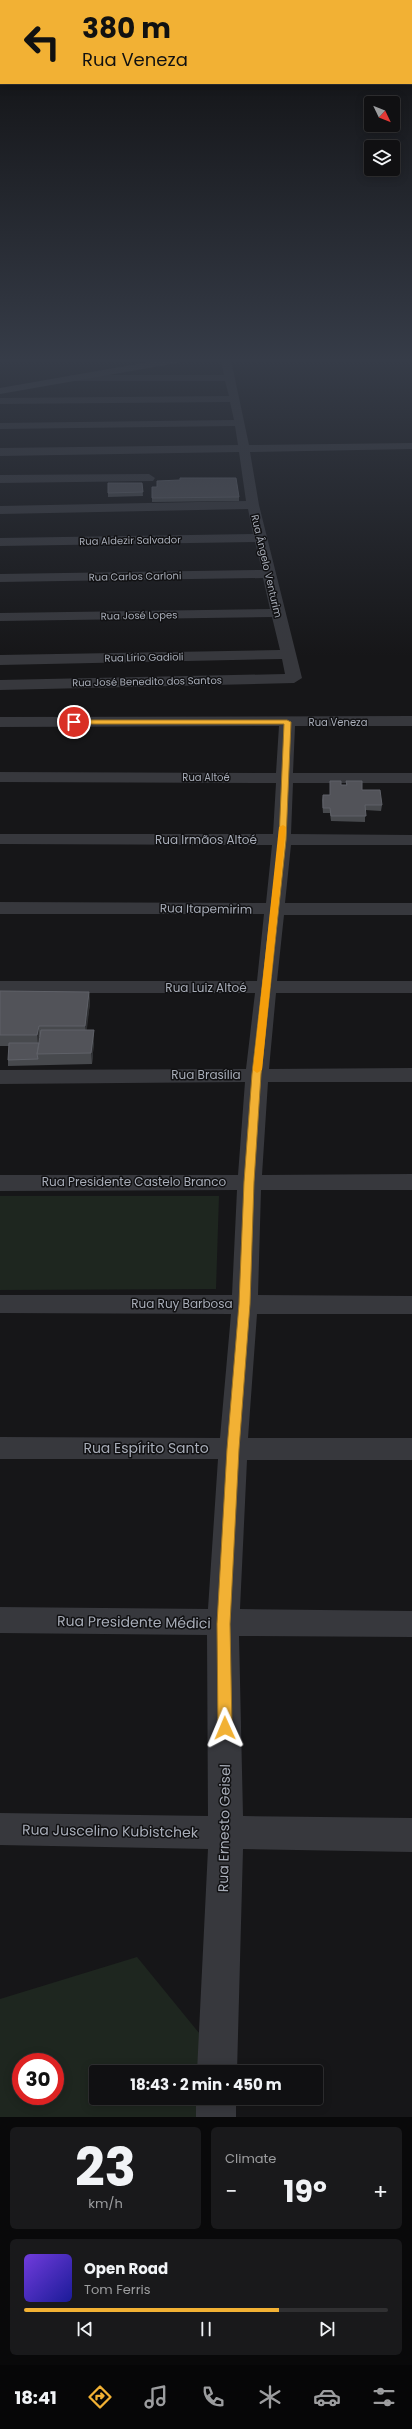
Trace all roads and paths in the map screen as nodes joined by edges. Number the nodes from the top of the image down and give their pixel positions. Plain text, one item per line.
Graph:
1 (246, 459) edge
2 (149, 478) dead end
3 (0, 479) edge
4 (253, 505) junction
5 (0, 510) edge
6 (261, 538) junction
7 (0, 542) edge
8 (269, 574) junction
9 (0, 578) edge
10 (278, 613) junction
11 (0, 617) edge
12 (289, 654) junction
13 (0, 660) edge
14 (294, 678) joint
15 (0, 685) edge
16 (412, 721) edge
17 (0, 722) edge
18 (287, 722) junction
19 (0, 777) edge
20 (284, 777) junction
21 (412, 778) edge
22 (0, 839) edge
23 (282, 840) junction
24 (412, 840) edge
25 (0, 908) edge
26 (274, 909) junction
27 (412, 909) edge
28 (0, 987) edge
29 (412, 987) edge
30 (267, 988) junction
31 (257, 1074) junction
32 (412, 1075) edge
33 (0, 1077) edge
34 (249, 1182) junction
35 (412, 1182) edge
36 (0, 1183) edge
37 (0, 1304) edge
38 (245, 1304) junction
39 (412, 1305) edge
40 (0, 1448) edge
41 (233, 1449) junction
42 (412, 1450) edge
43 (0, 1620) edge
44 (223, 1624) junction
45 (412, 1624) edge
46 (0, 1829) edge
47 (226, 1833) junction
48 (412, 1835) edge
49 (217, 2065) edge
50 (216, 2105) edge
51 (216, 2117) edge

1 - 4 street, Rua Ângelo Venturim
2 - 3 street
4 - 5 street
4 - 6 street, Rua Ângelo Venturim
6 - 7 street, Rua Aldezir Salvador
6 - 8 street, Rua Ângelo Venturim
8 - 9 street, Rua Carlos Carloni
8 - 10 street, Rua Ângelo Venturim
10 - 11 street, Rua José Lopes
10 - 12 street, Rua Ângelo Venturim
12 - 13 street, Rua Lírio Gadioli
12 - 14 street, Rua Ângelo Venturim
14 - 15 street, Rua José Benedito dos Santos
16 - 18 street, Rua Veneza
17 - 18 street, Rua Veneza
18 - 20 street, Rua Ernesto Geisel
19 - 20 street, Rua Altoé
20 - 21 street, Rua Altoé
20 - 23 street, Rua Ernesto Geisel
22 - 23 street, Rua Irmãos Altoé
23 - 24 street, Rua Irmãos Altoé
23 - 26 street, Rua Ernesto Geisel
25 - 26 street, Rua Itapemirim
26 - 27 street, Rua Itapemirim
26 - 30 street, Rua Ernesto Geisel
28 - 30 street, Rua Luiz Altoé
29 - 30 street, Rua Luiz Altoé
30 - 31 street, Rua Ernesto Geisel
31 - 32 street, Rua Brasília
31 - 33 street, Rua Brasília
31 - 34 street, Rua Ernesto Geisel
34 - 35 street, Rua Presidente Castelo Branco
34 - 36 street, Rua Presidente Castelo Branco
34 - 38 street, Rua Ernesto Geisel
37 - 38 street, Rua Ruy Barbosa
38 - 39 street, Rua Ruy Barbosa
38 - 41 street, Rua Ernesto Geisel
40 - 41 street, Rua Espírito Santo
41 - 42 street, Rua Espírito Santo
41 - 44 street, Rua Ernesto Geisel
43 - 44 street, Rua Presidente Médici
44 - 45 street, Rua Presidente Médici
44 - 47 street, Rua Ernesto Geisel
46 - 47 street, Rua Juscelino Kubistchek
47 - 48 street, Rua Juscelino Kubistchek
47 - 49 street, Rua Ernesto Geisel
50 - 51 street

